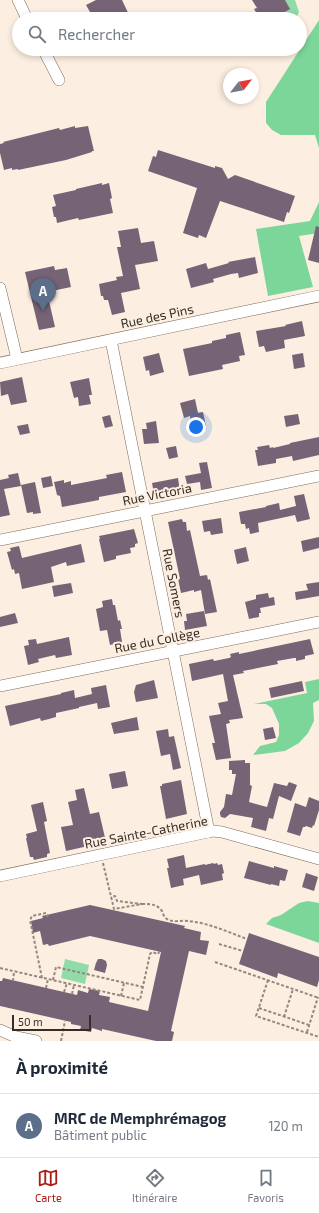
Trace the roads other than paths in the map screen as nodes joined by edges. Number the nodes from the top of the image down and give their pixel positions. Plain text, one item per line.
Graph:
1 (18, 0) edge
2 (24, 12) edge
3 (47, 56) edge
4 (59, 80) dead end
5 (0, 288) edge
6 (319, 296) edge
7 (111, 340) junction
8 (17, 359) junction
9 (0, 363) edge
10 (319, 476) edge
11 (145, 510) junction
12 (0, 540) edge
13 (319, 622) edge
14 (173, 650) junction
15 (0, 686) edge
16 (209, 832) junction
17 (319, 860) edge
18 (0, 876) edge
19 (0, 1030) edge
20 (14, 1038) edge
21 (36, 1041) edge

1 - 2 street
3 - 4 street
5 - 8 street
6 - 7 street, Rue des Pins
7 - 8 street, Rue des Pins
7 - 11 street, Rue Somers
8 - 9 street, Rue des Pins
10 - 11 street, Rue Victoria
11 - 12 street, Rue Victoria
11 - 14 street, Rue Somers
13 - 14 street, Rue du Collège
14 - 15 street, Rue du Collège
14 - 16 street, Rue Somers
16 - 17 street, Rue Sainte-Catherine
16 - 18 street, Rue Sainte-Catherine
19 - 20 street
20 - 21 street

